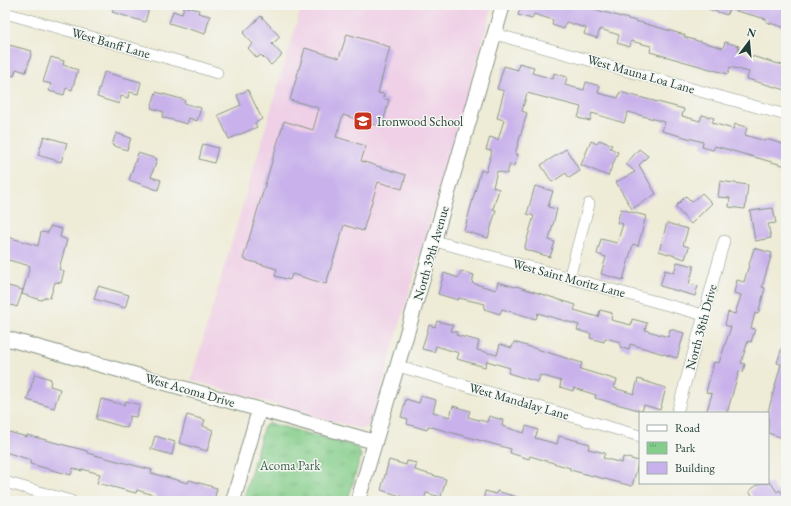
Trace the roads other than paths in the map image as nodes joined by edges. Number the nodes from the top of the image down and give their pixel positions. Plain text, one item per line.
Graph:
1 (503, 5) edge
2 (5, 13) edge
3 (495, 34) junction
4 (217, 73) dead end
5 (786, 115) edge
6 (589, 204) dead end
7 (435, 241) junction
8 (724, 241) dead end
9 (569, 278) junction
10 (704, 315) junction
11 (5, 338) edge
12 (398, 366) junction
13 (259, 410) junction
14 (677, 412) edge
15 (639, 436) edge
16 (375, 442) junction
17 (5, 482) edge
18 (71, 501) edge
19 (233, 501) edge
20 (360, 501) edge

1 - 3 street, North 39th Avenue
2 - 4 street, West Banff Lane
3 - 5 street, West Mauna Loa Lane
3 - 7 street, North 39th Avenue
6 - 9 street
7 - 9 street, West Saint Moritz Lane
7 - 12 street, North 39th Avenue
8 - 10 street, North 38th Drive
9 - 10 street, West Saint Moritz Lane
10 - 14 street, North 38th Drive
11 - 13 street, West Acoma Drive
12 - 15 street, West Mandalay Lane
12 - 16 street, North 39th Avenue
13 - 16 street, West Acoma Drive
13 - 19 street
16 - 20 street, North 39th Avenue
17 - 18 street

